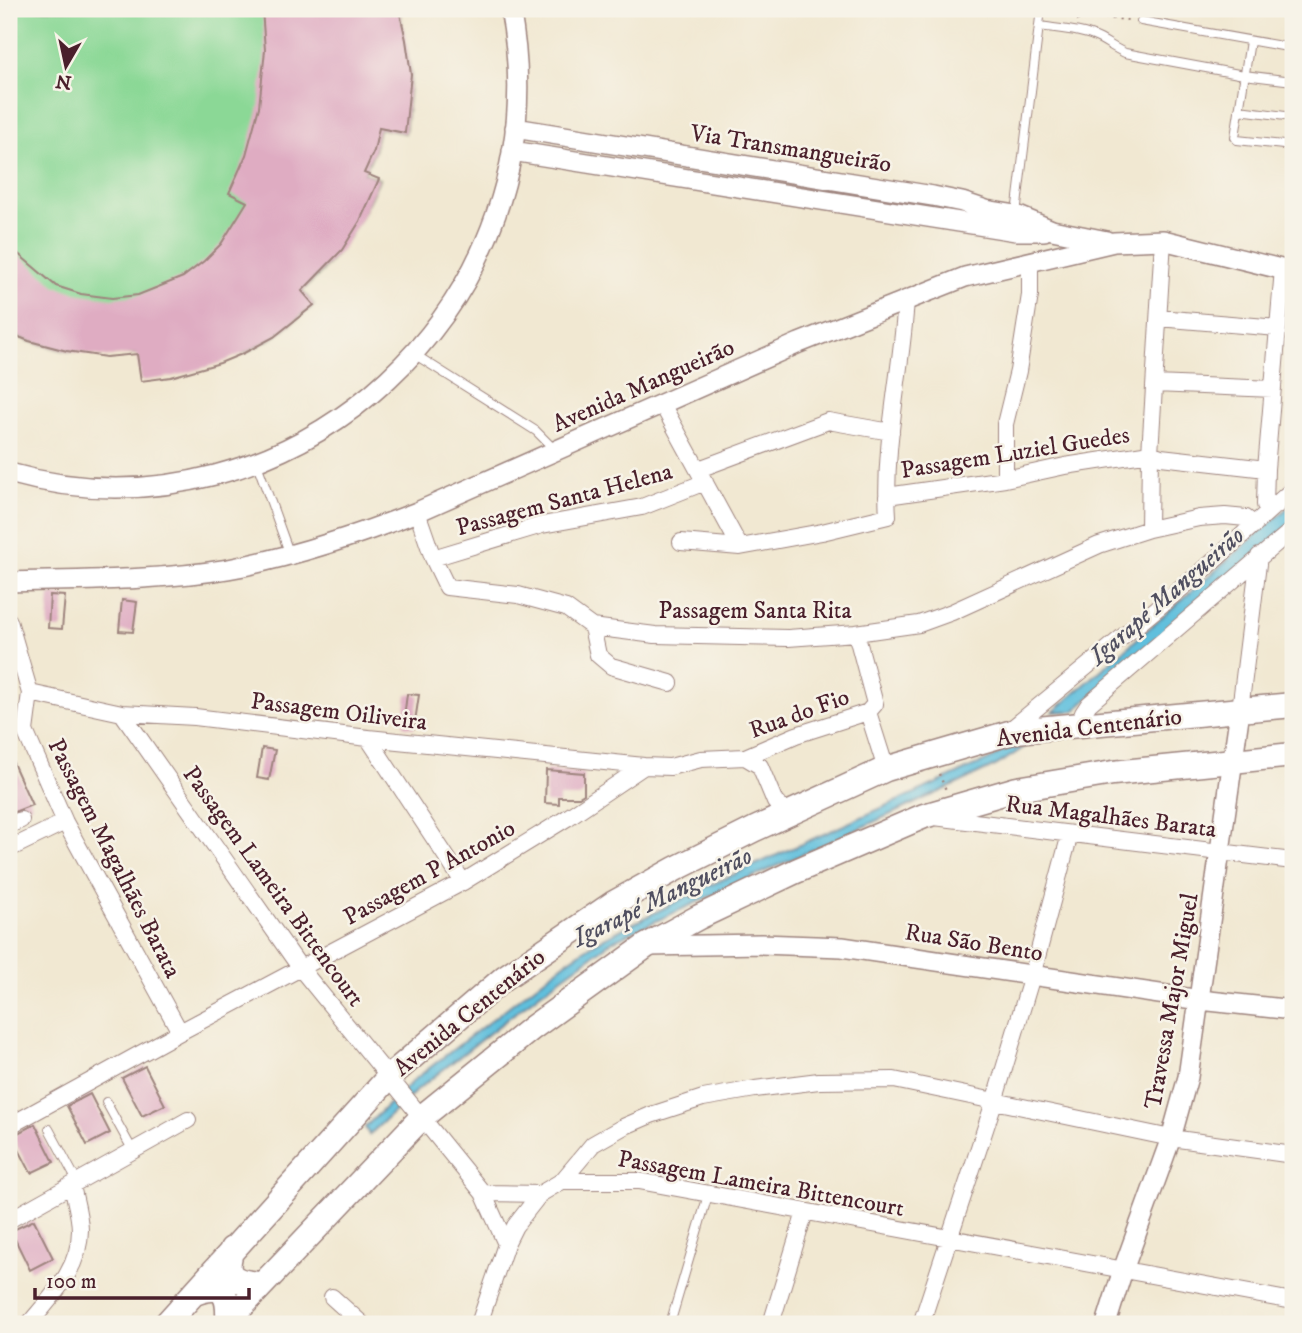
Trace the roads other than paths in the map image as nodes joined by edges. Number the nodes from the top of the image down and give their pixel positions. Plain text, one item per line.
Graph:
1 (510, 9) edge
2 (1041, 9) edge
3 (1141, 21) road end
4 (1039, 26) junction
5 (1250, 41) junction
6 (1293, 48) edge
7 (1244, 75) junction
8 (1293, 81) edge
9 (1239, 110) junction
10 (1293, 117) edge
11 (515, 128) junction
12 (1293, 146) edge
13 (512, 151) junction
14 (1016, 215) junction
15 (1055, 231) junction
16 (1163, 240) junction
17 (1114, 242) junction
18 (1030, 262) junction
19 (1288, 271) edge
20 (906, 299) junction
21 (1159, 318) junction
22 (1278, 328) junction
23 (414, 354) junction
24 (1155, 384) junction
25 (1273, 389) junction
26 (662, 404) junction
27 (891, 432) junction
28 (556, 451) junction
29 (1150, 453) junction
30 (256, 461) junction
31 (1266, 469) junction
32 (9, 473) edge
33 (702, 475) junction
34 (1004, 479) junction
35 (1293, 489) edge
36 (887, 496) junction
37 (1276, 506) junction
38 (417, 512) junction
39 (1255, 525) junction
40 (1149, 529) junction
41 (1293, 529) edge
42 (681, 542) dead end
43 (740, 547) junction
44 (290, 555) junction
45 (1259, 556) junction
46 (433, 558) junction
47 (9, 582) edge
48 (9, 621) edge
49 (592, 627) junction
50 (856, 633) junction
51 (670, 683) dead end
52 (30, 693) junction
53 (1293, 705) edge
54 (1240, 710) junction
55 (868, 712) junction
56 (122, 713) junction
57 (1079, 723) junction
58 (1005, 734) junction
59 (368, 738) junction
60 (1293, 755) edge
61 (745, 757) junction
62 (1233, 760) junction
63 (644, 766) junction
64 (886, 769) junction
65 (788, 814) junction
66 (924, 816) junction
67 (65, 822) junction
68 (1070, 834) junction
69 (9, 849) edge
70 (1221, 852) junction
71 (1293, 861) edge
72 (463, 883) junction
73 (646, 946) junction
74 (301, 969) junction
75 (1032, 976) junction
76 (1200, 1000) junction
77 (1293, 1010) edge
78 (180, 1032) junction
79 (392, 1079) junction
80 (106, 1102) dead end
81 (994, 1102) junction
82 (419, 1113) junction
83 (188, 1120) dead end
84 (9, 1126) edge
85 (49, 1129) dead end
86 (1171, 1138) junction
87 (133, 1151) junction
88 (1293, 1156) edge
89 (562, 1181) junction
90 (75, 1185) junction
91 (483, 1193) junction
92 (540, 1194) junction
93 (708, 1195) junction
94 (805, 1212) junction
95 (9, 1220) edge
96 (949, 1239) junction
97 (506, 1244) junction
98 (232, 1249) junction
99 (1123, 1270) junction
100 (261, 1284) junction
101 (195, 1293) junction
102 (332, 1297) dead end
103 (1293, 1301) edge
104 (226, 1322) edge
105 (29, 1324) edge
106 (166, 1324) edge
107 (362, 1324) edge
108 (479, 1324) edge
109 (670, 1324) edge
110 (771, 1324) edge
111 (921, 1324) edge
112 (1107, 1324) edge

1 - 11 street
2 - 4 lane
3 - 5 lane
4 - 7 lane
4 - 14 lane
5 - 6 lane
5 - 7 lane
7 - 8 lane
7 - 9 lane
9 - 10 lane
9 - 12 lane
11 - 13 street
11 - 14 street, Via Transmangueirão
13 - 15 street, Via Transmangueirão
13 - 23 street
14 - 15 street, Via Transmangueirão
15 - 17 street, Via Transmangueirão
16 - 17 street, Avenida Mangueirão
16 - 19 street, Avenida Mangueirão
16 - 21 street
17 - 18 street, Avenida Mangueirão
18 - 20 street, Avenida Mangueirão
18 - 34 street
19 - 22 street
20 - 26 street, Avenida Mangueirão
20 - 27 street
21 - 22 street
21 - 24 street
22 - 25 street
23 - 28 lane
23 - 30 street
24 - 25 street
24 - 29 street
25 - 31 street
26 - 28 street, Avenida Mangueirão
26 - 33 street
27 - 33 street, Passagem Santa Helena
27 - 36 street
28 - 38 street, Avenida Mangueirão
29 - 31 street, Passagem Luziel Guedes
29 - 34 street, Passagem Luziel Guedes
29 - 40 street
30 - 32 street
30 - 44 lane
31 - 37 street
33 - 43 street
33 - 46 street, Passagem Santa Helena
34 - 36 street, Passagem Luziel Guedes
35 - 37 street
36 - 43 street, Passagem Luziel Guedes
37 - 39 street
38 - 44 street, Avenida Mangueirão
38 - 46 street, Passagem Santa Rita
39 - 40 street, Passagem Santa Rita
39 - 58 street
40 - 50 street, Passagem Santa Rita
41 - 45 street
42 - 43 street, Passagem Luziel Guedes
44 - 47 street, Avenida Mangueirão
45 - 54 street
45 - 57 street
46 - 49 street, Passagem Santa Rita
48 - 52 street, Passagem Magalhães Barata
49 - 50 street, Passagem Santa Rita
49 - 51 street
50 - 55 street
52 - 56 street, Passagem Oiliveira
52 - 67 street, Passagem Magalhães Barata
53 - 54 main road, Avenida Centenário
54 - 57 main road, Avenida Centenário
54 - 62 street, Travessa Major Miguel
55 - 61 street, Rua do Fio
55 - 64 street
56 - 59 street, Passagem Oiliveira
56 - 74 street, Passagem Lameira Bittencourt
57 - 58 main road, Avenida Centenário
58 - 64 main road, Avenida Centenário
59 - 63 street, Passagem Oiliveira
59 - 72 street
60 - 62 main road, Avenida Centenário
61 - 63 street, Passagem Oiliveira
61 - 65 street
62 - 66 main road, Avenida Centenário
62 - 70 street, Travessa Major Miguel
63 - 72 street, Passagem P Antonio
64 - 65 main road, Avenida Centenário
65 - 79 main road, Avenida Centenário
66 - 68 street, Rua Magalhães Barata
66 - 73 main road, Avenida Centenário
67 - 69 street
67 - 78 street, Passagem Magalhães Barata
68 - 70 street, Rua Magalhães Barata
68 - 75 street
70 - 71 street, Rua Magalhães Barata
70 - 76 street, Travessa Major Miguel
72 - 74 street, Passagem P Antonio
73 - 75 street, Rua São Bento
73 - 82 main road, Avenida Centenário
74 - 78 street, Passagem P Antonio
74 - 79 street, Passagem Lameira Bittencourt
75 - 76 street, Rua São Bento
75 - 81 street
76 - 77 street, Rua São Bento
76 - 86 street, Travessa Major Miguel
78 - 84 street, Passagem P Antonio
79 - 82 street, Passagem Lameira Bittencourt
79 - 98 main road, Avenida Centenário
80 - 87 lane
81 - 86 street
81 - 89 street
81 - 96 street
82 - 91 street, Passagem Lameira Bittencourt
82 - 100 main road, Avenida Centenário
83 - 87 street
85 - 90 lane
86 - 88 street
86 - 99 street, Travessa Major Miguel
87 - 90 street
89 - 92 street
89 - 93 street, Passagem Lameira Bittencourt
90 - 95 street
90 - 105 street
91 - 92 street
91 - 97 street, Passagem Lameira Bittencourt
92 - 97 street
93 - 94 street, Passagem Lameira Bittencourt
93 - 109 lane
94 - 96 street, Passagem Lameira Bittencourt
94 - 110 street
96 - 99 street, Passagem Lameira Bittencourt
96 - 111 street
97 - 108 street
98 - 100 main road
98 - 101 main road, Avenida Centenário
99 - 103 street, Passagem Lameira Bittencourt
99 - 112 street, Travessa Major Miguel
100 - 104 main road, Avenida Centenário
101 - 104 main road
101 - 106 main road, Avenida Centenário
102 - 107 street

